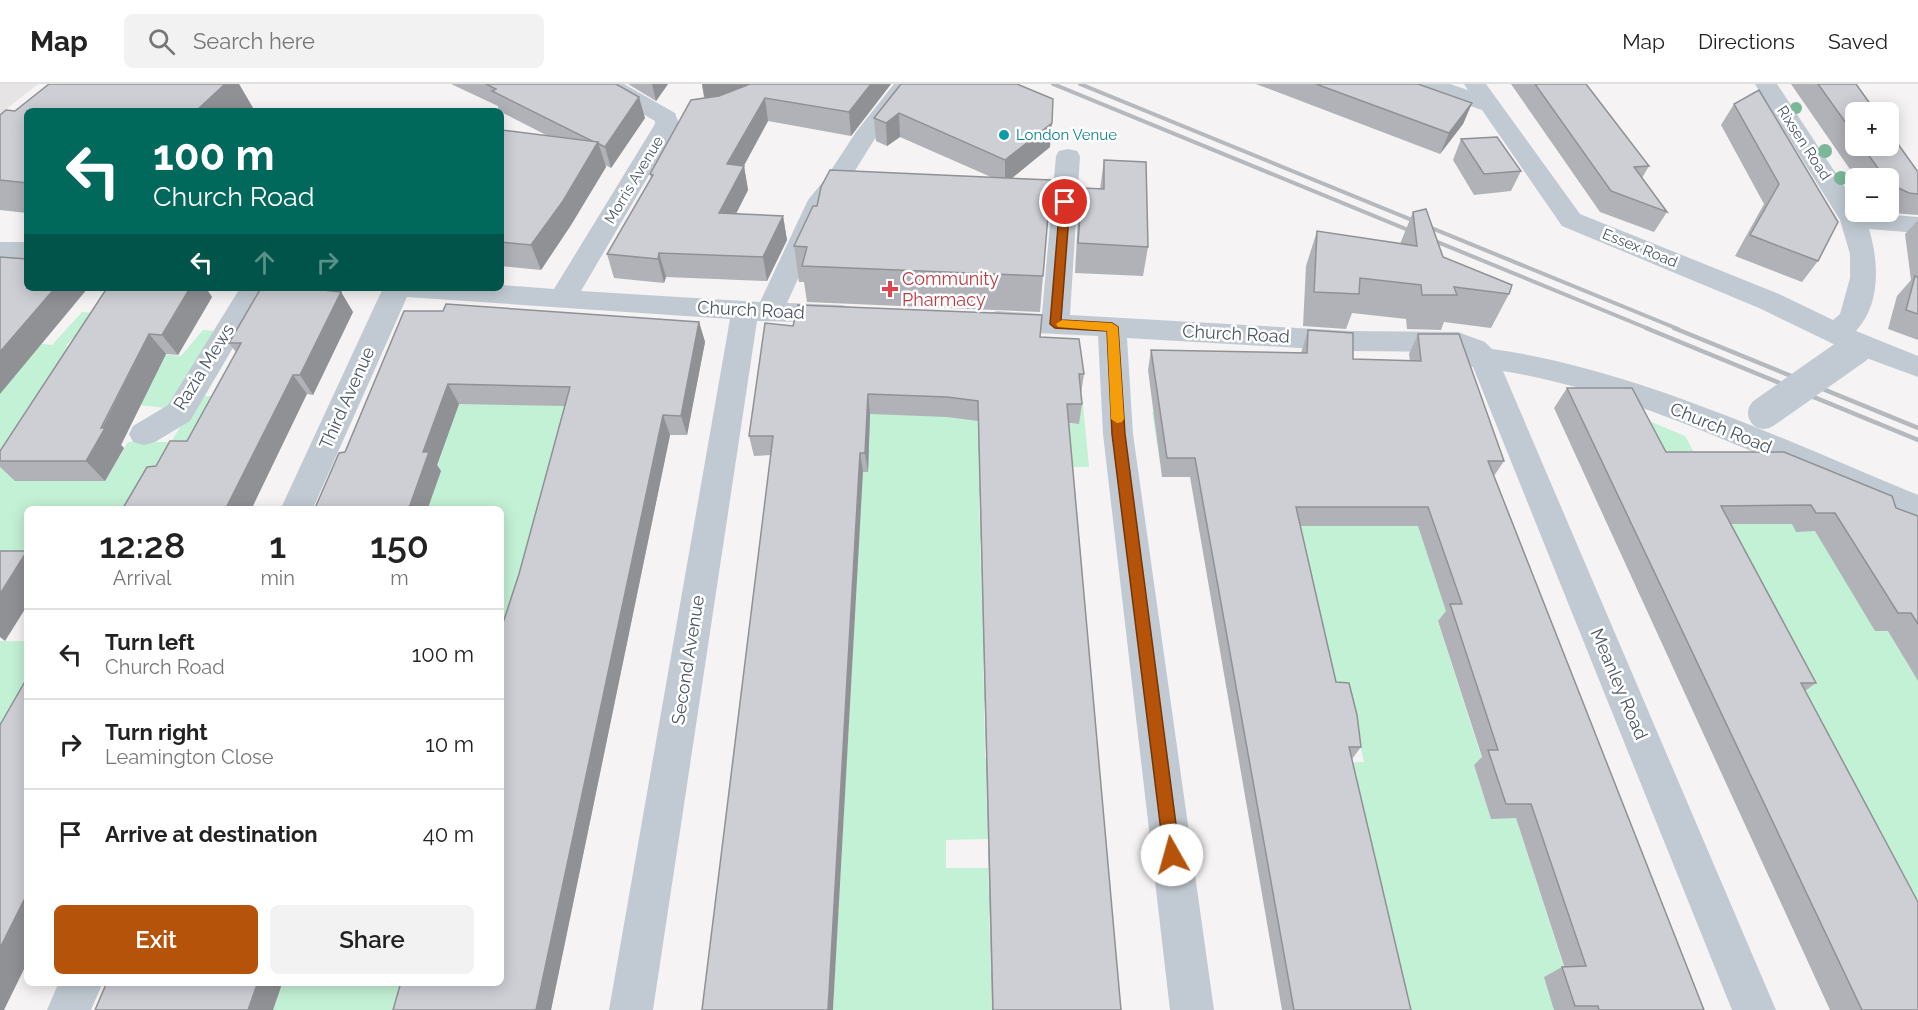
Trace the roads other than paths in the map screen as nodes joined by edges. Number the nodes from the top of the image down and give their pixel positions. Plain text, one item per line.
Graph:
1 (607, 84) edge
2 (906, 84) edge
3 (1428, 84) edge
4 (1766, 84) edge
5 (1481, 94) edge
6 (1068, 156) dead end
7 (1845, 207) edge
8 (1854, 222) edge
9 (1879, 222) edge
10 (1918, 225) edge
11 (0, 251) edge
12 (24, 251) edge
13 (252, 291) edge
14 (396, 291) edge
15 (447, 291) edge
16 (562, 299) junction
17 (757, 311) junction
18 (869, 315) edge
19 (974, 320) edge
20 (1055, 324) junction
21 (1112, 327) junction
22 (1851, 343) junction
23 (1483, 357) junction
24 (1918, 367) edge
25 (1756, 425) junction
26 (144, 435) dead end
27 (298, 506) edge
28 (1918, 509) edge
29 (80, 986) edge
30 (69, 1010) edge
31 (631, 1010) edge
32 (1192, 1010) edge
33 (1754, 1010) edge

1 - 16 street, Morris Avenue
2 - 17 street, Second Avenue
3 - 5 street
4 - 7 street, Rixsen Road
5 - 22 street, Essex Road
6 - 20 street
8 - 22 street, Rixsen Road
9 - 10 street
11 - 12 street
13 - 26 street, Razia Mews
14 - 27 street, Third Avenue
15 - 16 street, Church Road
16 - 17 street, Church Road
17 - 18 street, Church Road
17 - 31 street, Second Avenue
19 - 20 street, Church Road
20 - 21 street, Church Road
21 - 23 street, Church Road
21 - 32 street
22 - 24 street, Essex Road
22 - 25 street, Rixsen Road, bridge
23 - 25 street, Church Road
23 - 33 street, Meanley Road
25 - 28 street, Church Road
29 - 30 street

